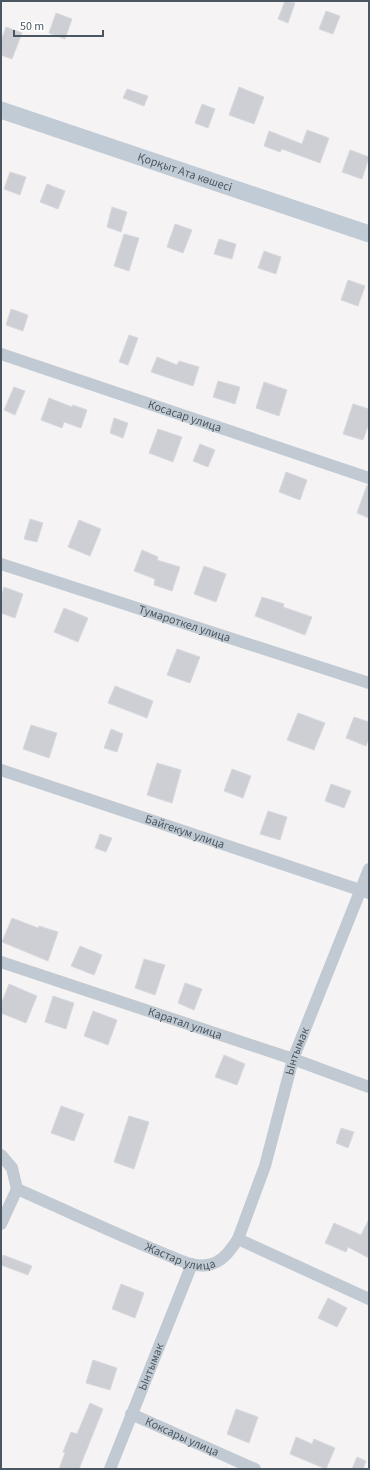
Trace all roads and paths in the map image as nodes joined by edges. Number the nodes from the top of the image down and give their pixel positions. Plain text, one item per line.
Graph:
1 (1, 110) edge
2 (369, 234) edge
3 (1, 354) edge
4 (369, 478) edge
5 (1, 564) edge
6 (369, 683) edge
7 (1, 770) edge
8 (369, 869) edge
9 (365, 891) edge
10 (1, 962) edge
11 (293, 1059) junction
12 (369, 1087) edge
13 (1, 1155) edge
14 (17, 1188) junction
15 (1, 1224) edge
16 (238, 1239) junction
17 (192, 1264) junction
18 (369, 1299) edge
19 (131, 1414) junction
20 (110, 1469) edge
21 (255, 1469) edge

1 - 2 main road, Қорқыт Ата көшесі
3 - 4 street, Косасар улица
5 - 6 street, Тумароткел улица
7 - 9 street, Байгекум улица
8 - 9 street, Ынтымак
9 - 11 street, Ынтымак
10 - 11 street, Каратал улица
11 - 12 street, Каратал улица
11 - 16 street, Ынтымак
13 - 14 street
14 - 15 street
14 - 17 street, Жастар улица
16 - 17 street, Жастар улица
16 - 18 street
17 - 19 street, Ынтымак
19 - 20 street, Ынтымак
19 - 21 street, Коксары улица

